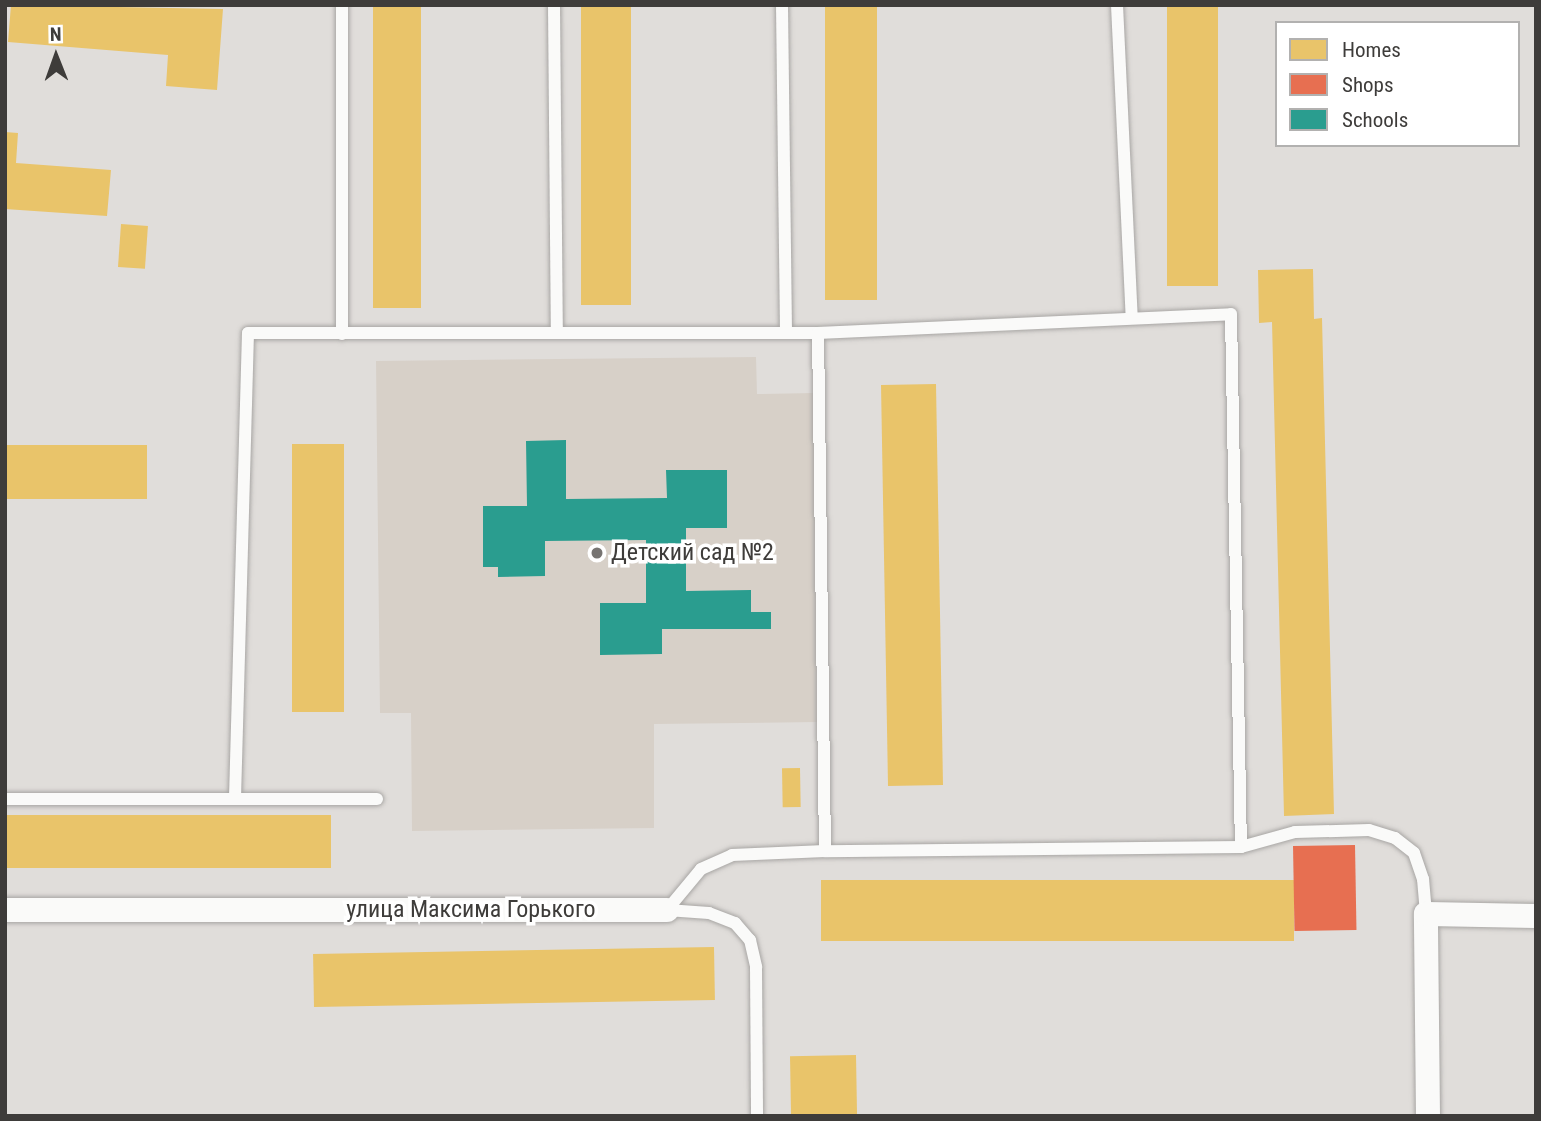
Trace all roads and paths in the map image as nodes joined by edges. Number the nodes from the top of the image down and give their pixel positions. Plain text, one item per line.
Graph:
1 (342, 5) edge
2 (554, 5) edge
3 (782, 5) edge
4 (1117, 5) edge
5 (1132, 318) junction
6 (557, 330) junction
7 (786, 332) junction
8 (818, 333) junction
9 (342, 334) junction
10 (235, 798) junction
11 (5, 799) edge
12 (377, 799) dead end
13 (1241, 847) junction
14 (825, 851) junction
15 (5, 910) edge
16 (667, 910) junction
17 (1426, 914) junction
18 (1536, 916) edge
19 (757, 1116) edge
20 (1428, 1116) edge

1 - 9 lane
2 - 6 lane
3 - 7 lane
4 - 5 lane
5 - 8 lane
5 - 13 lane
6 - 7 lane
6 - 9 lane
7 - 8 lane
8 - 14 lane
9 - 10 lane
10 - 11 lane
10 - 12 lane
13 - 14 lane
13 - 17 lane
14 - 16 lane
15 - 16 street, улица Максима Горького
16 - 19 lane, улица Максима Горького
17 - 18 street
17 - 20 street

